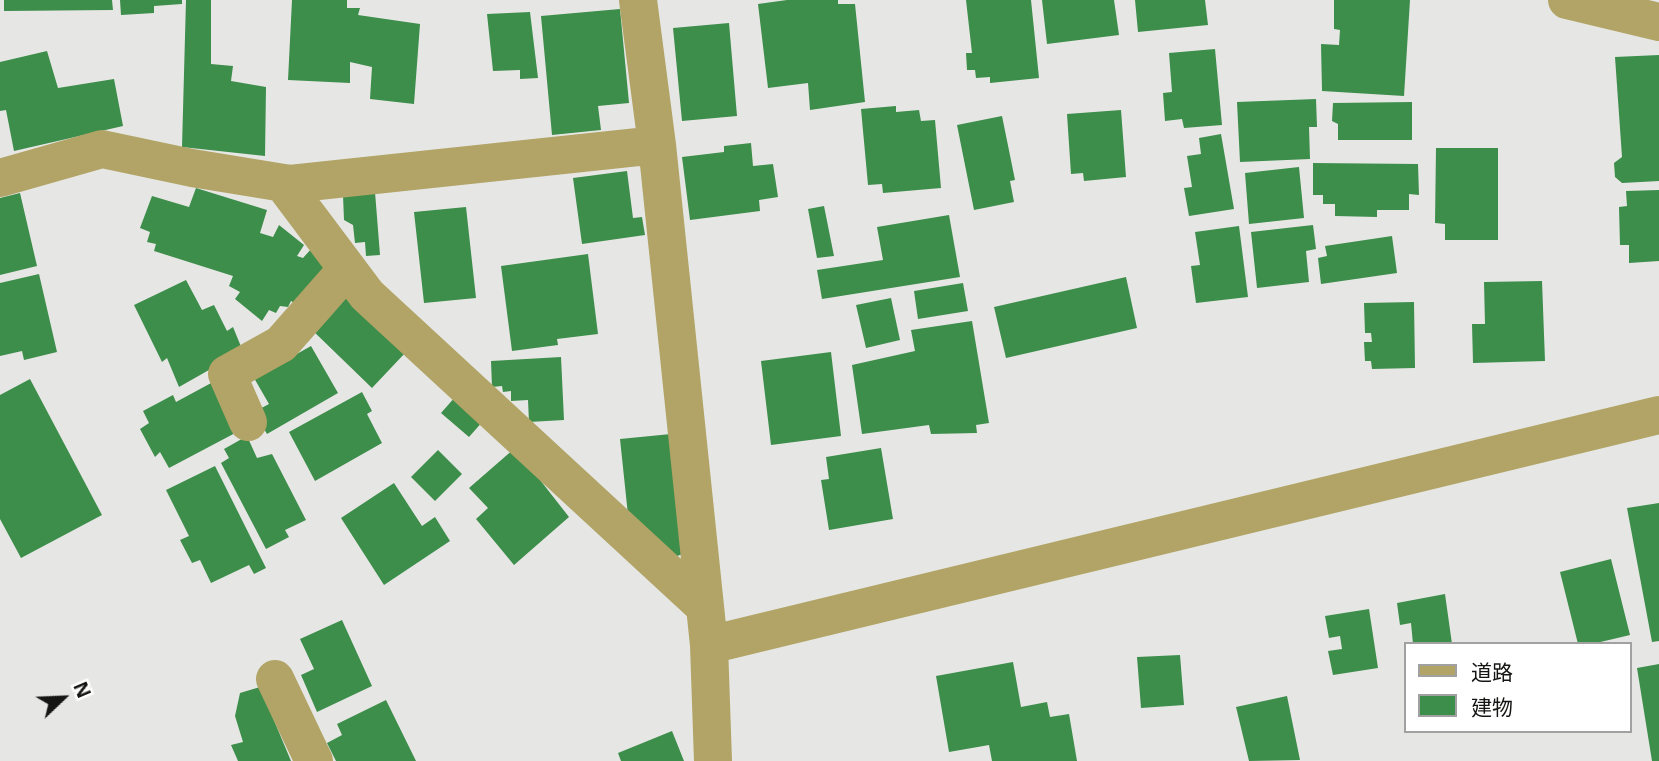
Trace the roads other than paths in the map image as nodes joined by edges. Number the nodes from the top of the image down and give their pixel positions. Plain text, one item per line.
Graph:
1 (638, 0) edge
2 (1567, 0) edge
3 (1659, 22) edge
4 (656, 145) junction
5 (0, 178) edge
6 (283, 183) junction
7 (347, 269) junction
8 (1659, 415) edge
9 (248, 422) dead end
10 (704, 606) junction
11 (709, 645) junction
12 (275, 679) dead end
13 (314, 761) edge
14 (713, 761) edge

1 - 4 street
2 - 3 street
4 - 6 street
4 - 10 street
5 - 6 street
6 - 7 street
7 - 9 street
7 - 10 street
8 - 11 street
10 - 11 street
11 - 14 street
12 - 13 street

